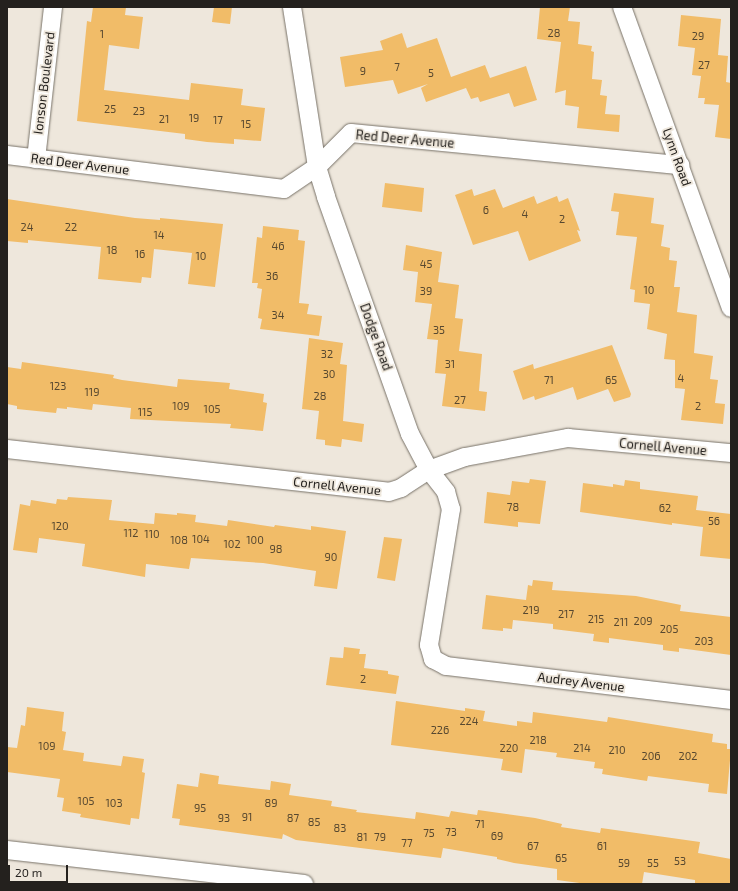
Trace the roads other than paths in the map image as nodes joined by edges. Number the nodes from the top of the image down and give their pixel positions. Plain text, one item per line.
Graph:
1 (53, 7) edge
2 (292, 7) edge
3 (622, 7) edge
4 (7, 156) edge
5 (36, 159) junction
6 (680, 164) junction
7 (317, 167) junction
8 (731, 308) edge
9 (7, 449) edge
10 (731, 453) edge
11 (429, 470) junction
12 (433, 659) joint
13 (731, 700) edge
14 (7, 850) edge
15 (304, 884) edge

1 - 5 street, Ionson Boulevard
2 - 7 street, Dodge Road
3 - 6 street, Lynn Road
4 - 5 street, Red Deer Avenue
5 - 7 street, Red Deer Avenue
6 - 7 street, Red Deer Avenue
6 - 8 street, Lynn Road
7 - 11 street, Dodge Road
9 - 11 street, Cornell Avenue
10 - 11 street, Cornell Avenue
11 - 12 street, Dodge Road
12 - 13 street, Audrey Avenue
14 - 15 street

